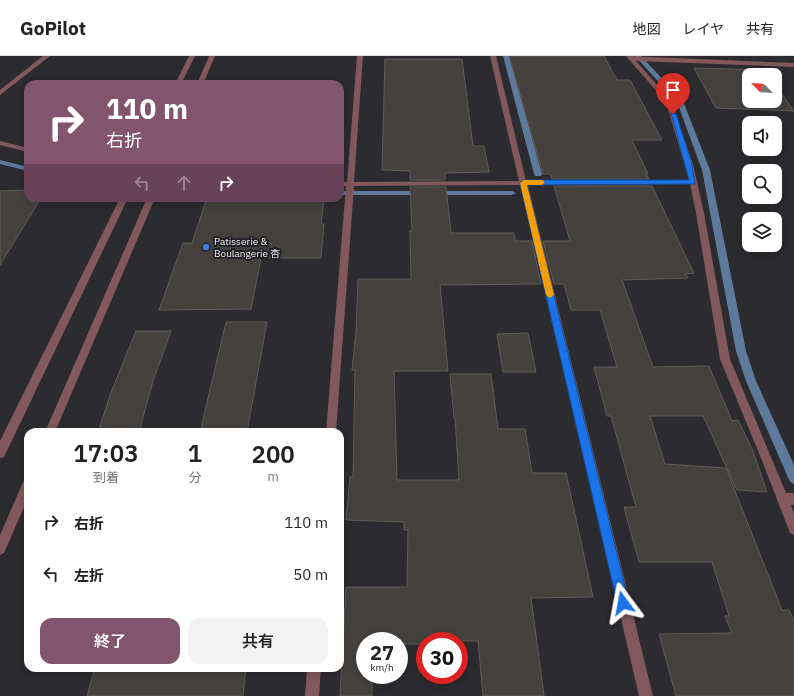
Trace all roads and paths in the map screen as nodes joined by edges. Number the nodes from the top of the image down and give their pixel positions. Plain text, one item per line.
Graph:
1 (47, 56) edge
2 (192, 56) edge
3 (212, 56) edge
4 (360, 56) edge
5 (493, 56) edge
6 (635, 58) edge
7 (794, 65) edge
8 (180, 80) edge
9 (202, 80) edge
10 (0, 93) edge
11 (0, 143) edge
12 (24, 149) edge
13 (693, 182) junction
14 (524, 183) junction
15 (344, 186) edge
16 (349, 189) junction
17 (122, 202) edge
18 (149, 202) edge
19 (52, 428) edge
20 (331, 428) edge
21 (0, 453) edge
22 (24, 493) edge
23 (788, 499) edge
24 (794, 529) edge
25 (0, 549) edge
26 (314, 672) edge
27 (312, 696) edge
28 (646, 696) edge

1 - 10 street
2 - 8 street
3 - 9 street
4 - 16 street
5 - 14 street
6 - 7 street
6 - 13 street
11 - 12 street
13 - 14 street
13 - 23 street
14 - 16 street
14 - 28 street
15 - 16 street
16 - 20 street
17 - 21 street
18 - 19 street
22 - 25 street
23 - 24 street
26 - 27 street

